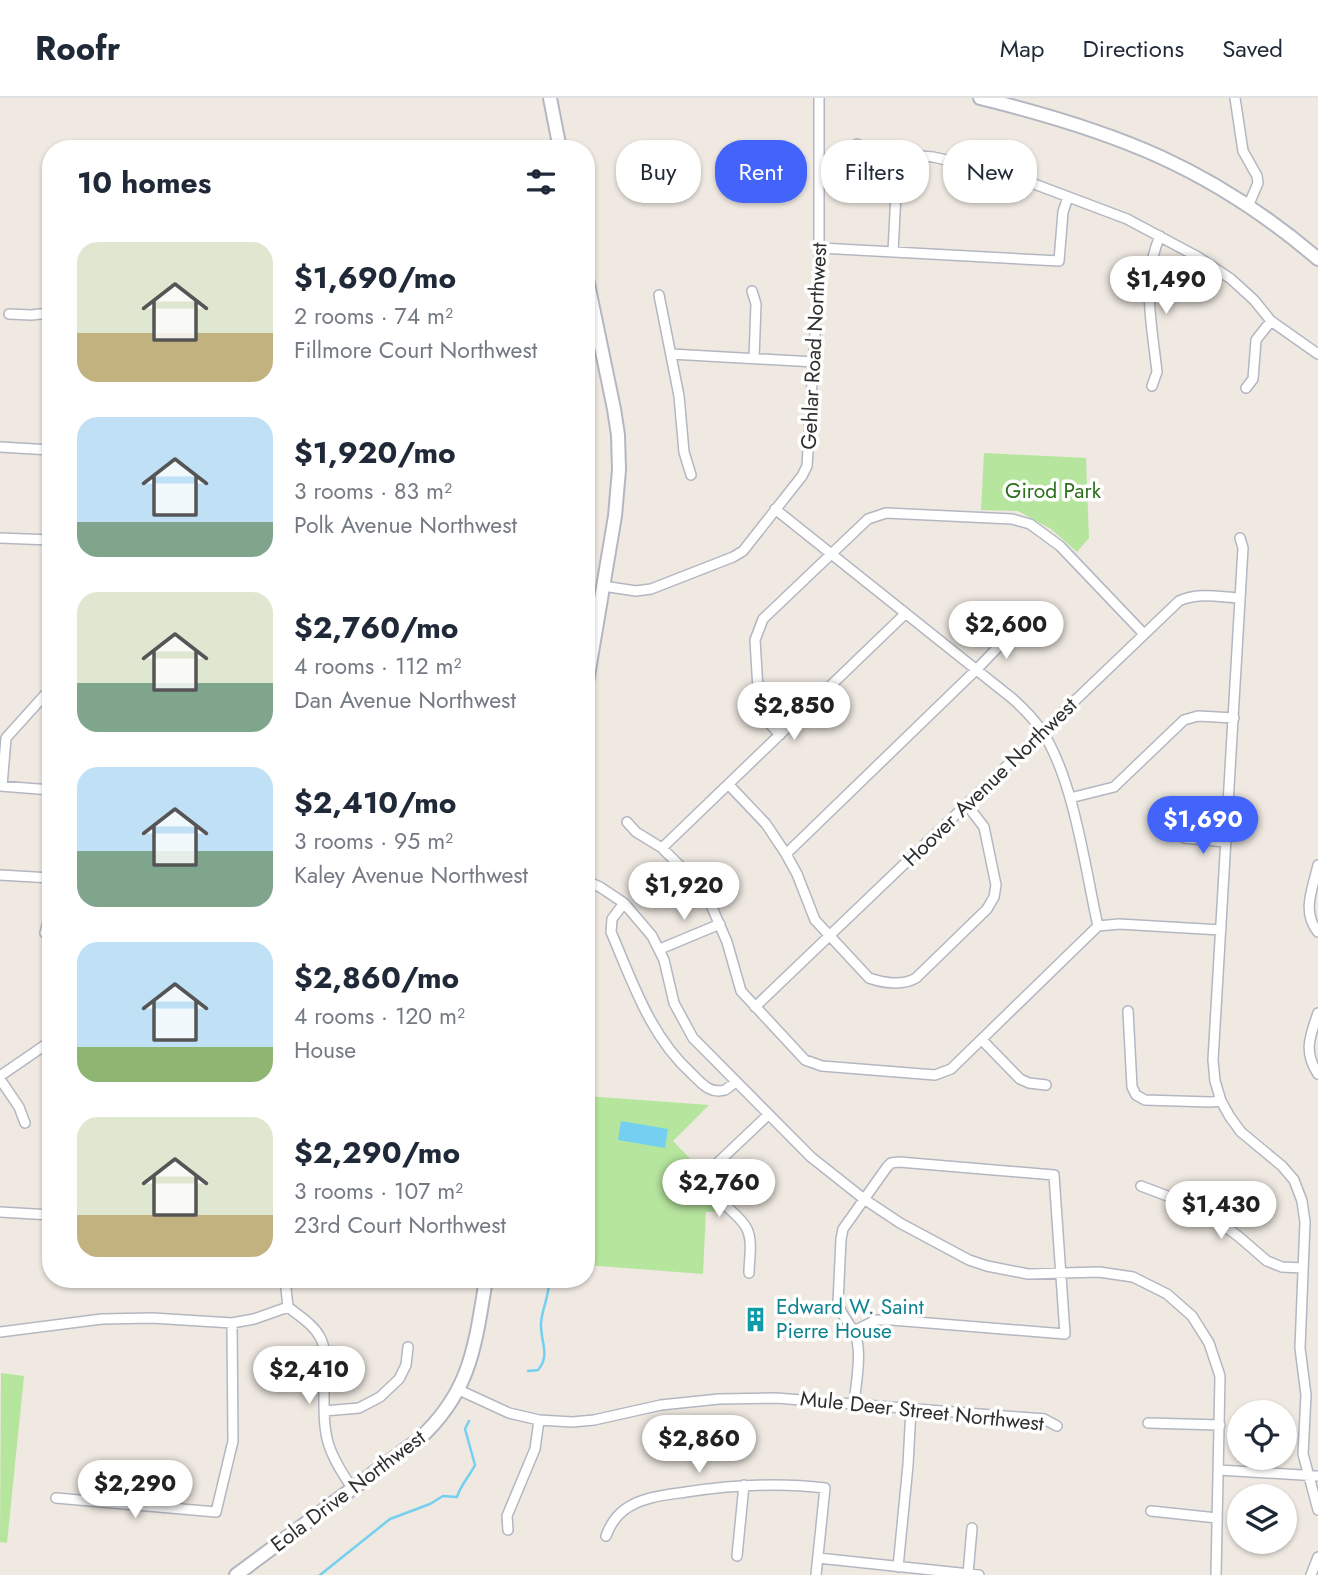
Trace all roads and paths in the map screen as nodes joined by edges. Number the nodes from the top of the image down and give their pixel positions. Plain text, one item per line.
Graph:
1 (550, 98) edge
2 (819, 98) edge
3 (980, 98) edge
4 (1235, 98) edge
5 (558, 140) edge
6 (929, 157) edge
7 (1068, 197) junction
8 (896, 203) edge
9 (1249, 205) junction
10 (1160, 236) junction
11 (820, 248) junction
12 (893, 252) junction
13 (1318, 259) edge
14 (752, 290) dead end
15 (659, 295) dead end
16 (9, 314) dead end
17 (42, 314) edge
18 (1271, 321) junction
19 (595, 325) edge
20 (671, 354) junction
21 (1318, 354) edge
22 (754, 358) junction
23 (815, 362) junction
24 (1152, 386) dead end
25 (1246, 388) dead end
26 (0, 447) edge
27 (42, 449) edge
28 (0, 457) edge
29 (691, 475) dead end
30 (775, 509) junction
31 (0, 538) edge
32 (1240, 538) dead end
33 (42, 540) edge
34 (831, 554) junction
35 (603, 586) junction
36 (1240, 598) junction
37 (905, 614) junction
38 (1006, 633) dead end
39 (1143, 633) junction
40 (595, 634) edge
41 (976, 670) junction
42 (42, 698) edge
43 (1234, 718) junction
44 (1042, 732) junction
45 (780, 735) junction
46 (729, 785) junction
47 (1, 786) edge
48 (42, 789) edge
49 (1070, 799) junction
50 (967, 805) junction
51 (627, 822) dead end
52 (1184, 838) dead end
53 (1226, 842) junction
54 (662, 848) junction
55 (786, 854) junction
56 (1318, 865) edge
57 (0, 875) edge
58 (42, 877) edge
59 (595, 885) edge
60 (624, 903) junction
61 (720, 924) junction
62 (1098, 926) junction
63 (1221, 930) junction
64 (1318, 932) edge
65 (830, 937) junction
66 (660, 949) junction
67 (755, 1007) junction
68 (1128, 1011) dead end
69 (1318, 1013) edge
70 (982, 1040) junction
71 (42, 1047) edge
72 (1318, 1074) edge
73 (0, 1077) edge
74 (736, 1082) junction
75 (1046, 1085) dead end
76 (1221, 1101) junction
77 (768, 1115) junction
78 (25, 1123) dead end
79 (1141, 1186) dead end
80 (864, 1199) junction
81 (0, 1212) edge
82 (42, 1214) edge
83 (1303, 1268) junction
84 (748, 1273) dead end
85 (1061, 1274) junction
86 (286, 1288) edge
87 (484, 1288) edge
88 (288, 1307) junction
89 (232, 1323) junction
90 (854, 1331) junction
91 (0, 1332) edge
92 (408, 1348) dead end
93 (459, 1390) junction
94 (854, 1403) junction
95 (911, 1408) junction
96 (324, 1411) junction
97 (539, 1420) junction
98 (1148, 1423) dead end
99 (1220, 1425) junction
100 (1057, 1426) dead end
101 (1219, 1470) junction
102 (1313, 1476) edge
103 (744, 1485) junction
104 (353, 1489) junction
105 (56, 1498) dead end
106 (1318, 1510) edge
107 (1152, 1511) dead end
108 (1217, 1518) junction
109 (972, 1528) dead end
110 (508, 1530) dead end
111 (606, 1536) dead end
112 (737, 1556) dead end
113 (1318, 1557) edge
114 (818, 1558) junction
115 (898, 1567) junction
116 (968, 1574) edge
117 (236, 1575) edge
118 (816, 1575) edge
119 (979, 1575) edge
120 (1216, 1575) edge
121 (1311, 1575) edge

1 - 5 main road
2 - 11 street, Gehlar Road Northwest
3 - 9 main road
4 - 9 street
6 - 7 street
7 - 10 street
7 - 12 street
8 - 12 street
9 - 13 main road
10 - 18 street
10 - 24 street
11 - 12 street
11 - 23 street, Gehlar Road Northwest
14 - 22 street
15 - 20 street
16 - 17 street
18 - 21 street
18 - 25 street
19 - 35 main road
20 - 22 street
20 - 29 street
22 - 23 street
23 - 30 street, Gehlar Road Northwest
26 - 27 street
26 - 28 street
30 - 34 street
30 - 35 street, Gehlar Road Northwest
31 - 33 street
32 - 36 street
34 - 37 street
34 - 39 street
34 - 45 street
35 - 40 main road
36 - 39 street, Hoover Avenue Northwest
36 - 43 street
37 - 41 street
37 - 45 street
38 - 41 street
39 - 44 street, Hoover Avenue Northwest
41 - 44 street
41 - 55 street
42 - 47 street
43 - 49 street
43 - 53 street
44 - 49 street
44 - 50 street, Hoover Avenue Northwest
45 - 46 street
46 - 54 street
46 - 55 street
47 - 48 street
49 - 62 street
50 - 65 street, Hoover Avenue Northwest
50 - 65 street
51 - 54 street
52 - 53 street
53 - 63 street
54 - 61 street
55 - 65 street
56 - 64 street
57 - 58 street
59 - 60 street
60 - 66 street
60 - 74 street
61 - 66 street
61 - 67 street
62 - 63 street
62 - 70 street
63 - 76 street
65 - 67 street, Hoover Avenue Northwest
66 - 74 street
67 - 70 street
68 - 76 street
69 - 72 street
70 - 75 street
71 - 73 street
73 - 78 street
74 - 77 street
76 - 83 street
77 - 80 street
77 - 84 street
79 - 83 street
80 - 85 street
80 - 85 street
80 - 90 street
81 - 82 street
83 - 102 street
85 - 90 street
85 - 99 street
86 - 88 street
87 - 93 main road, Eola Drive Northwest
88 - 89 street
88 - 96 street
89 - 91 street
89 - 105 street
90 - 94 street
92 - 96 street
93 - 97 street, Mule Deer Street Northwest
93 - 104 main road, Eola Drive Northwest
94 - 95 street, Mule Deer Street Northwest
94 - 97 street, Mule Deer Street Northwest
95 - 100 street, Mule Deer Street Northwest
95 - 115 street
96 - 104 street
97 - 110 street
98 - 99 street
99 - 101 street
101 - 102 street
101 - 108 street
102 - 106 street
103 - 111 street
103 - 112 street
103 - 114 street
104 - 117 main road, Eola Drive Northwest
107 - 108 street
108 - 120 street
109 - 116 street
113 - 121 street
114 - 115 street
114 - 118 street
115 - 116 street
116 - 119 street

